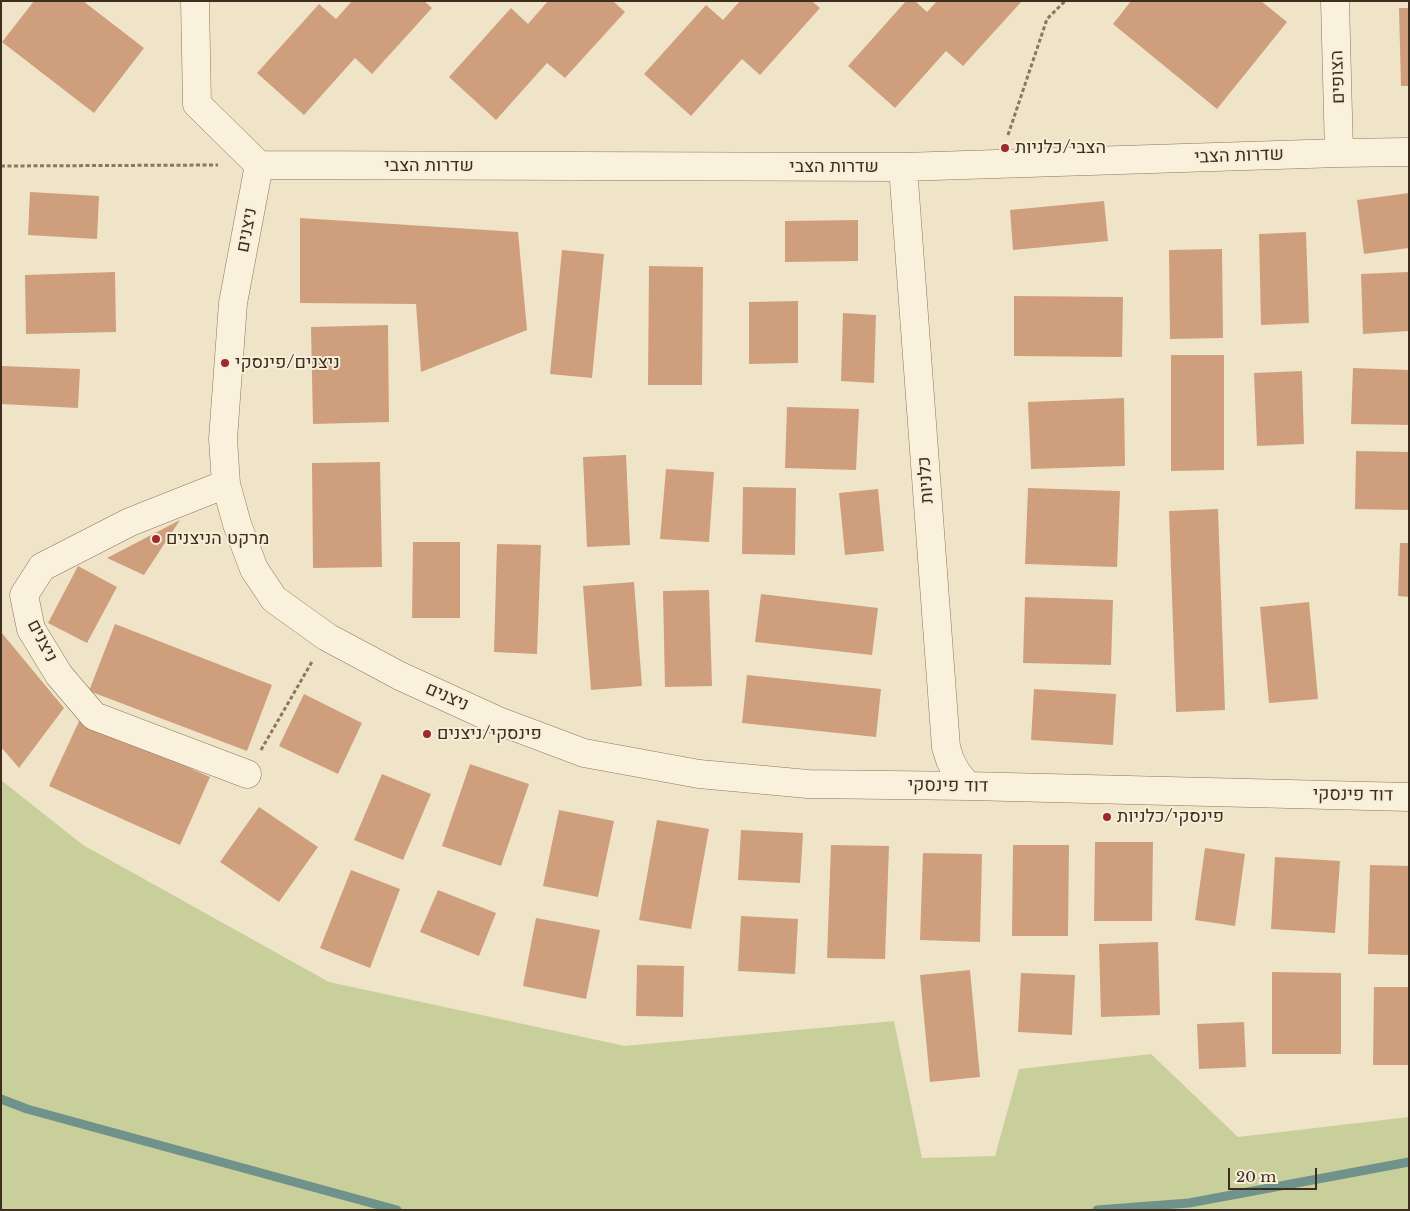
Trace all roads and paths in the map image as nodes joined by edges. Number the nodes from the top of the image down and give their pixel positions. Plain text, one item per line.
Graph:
1 (196, 1) edge
2 (1064, 1) edge
3 (1335, 1) edge
4 (1409, 152) edge
5 (1339, 153) junction
6 (998, 164) junction
7 (259, 165) junction
8 (1, 166) edge
9 (903, 168) junction
10 (226, 484) junction
11 (327, 637) junction
12 (496, 720) joint
13 (246, 774) joint
14 (968, 786) junction
15 (1409, 797) edge

1 - 7 street
2 - 6 path
3 - 5 street, הצופים
4 - 5 street, שדרות הצבי
5 - 6 street, שדרות הצבי
6 - 9 street, שדרות הצבי
7 - 8 path
7 - 9 street, שדרות הצבי
7 - 10 street, ניצנים
9 - 14 street, כלניות
10 - 11 street, ניצנים
10 - 13 street, ניצנים
11 - 12 street, ניצנים
11 - 13 path
12 - 14 street, דוד פינסקי
14 - 15 street, דוד פינסקי

